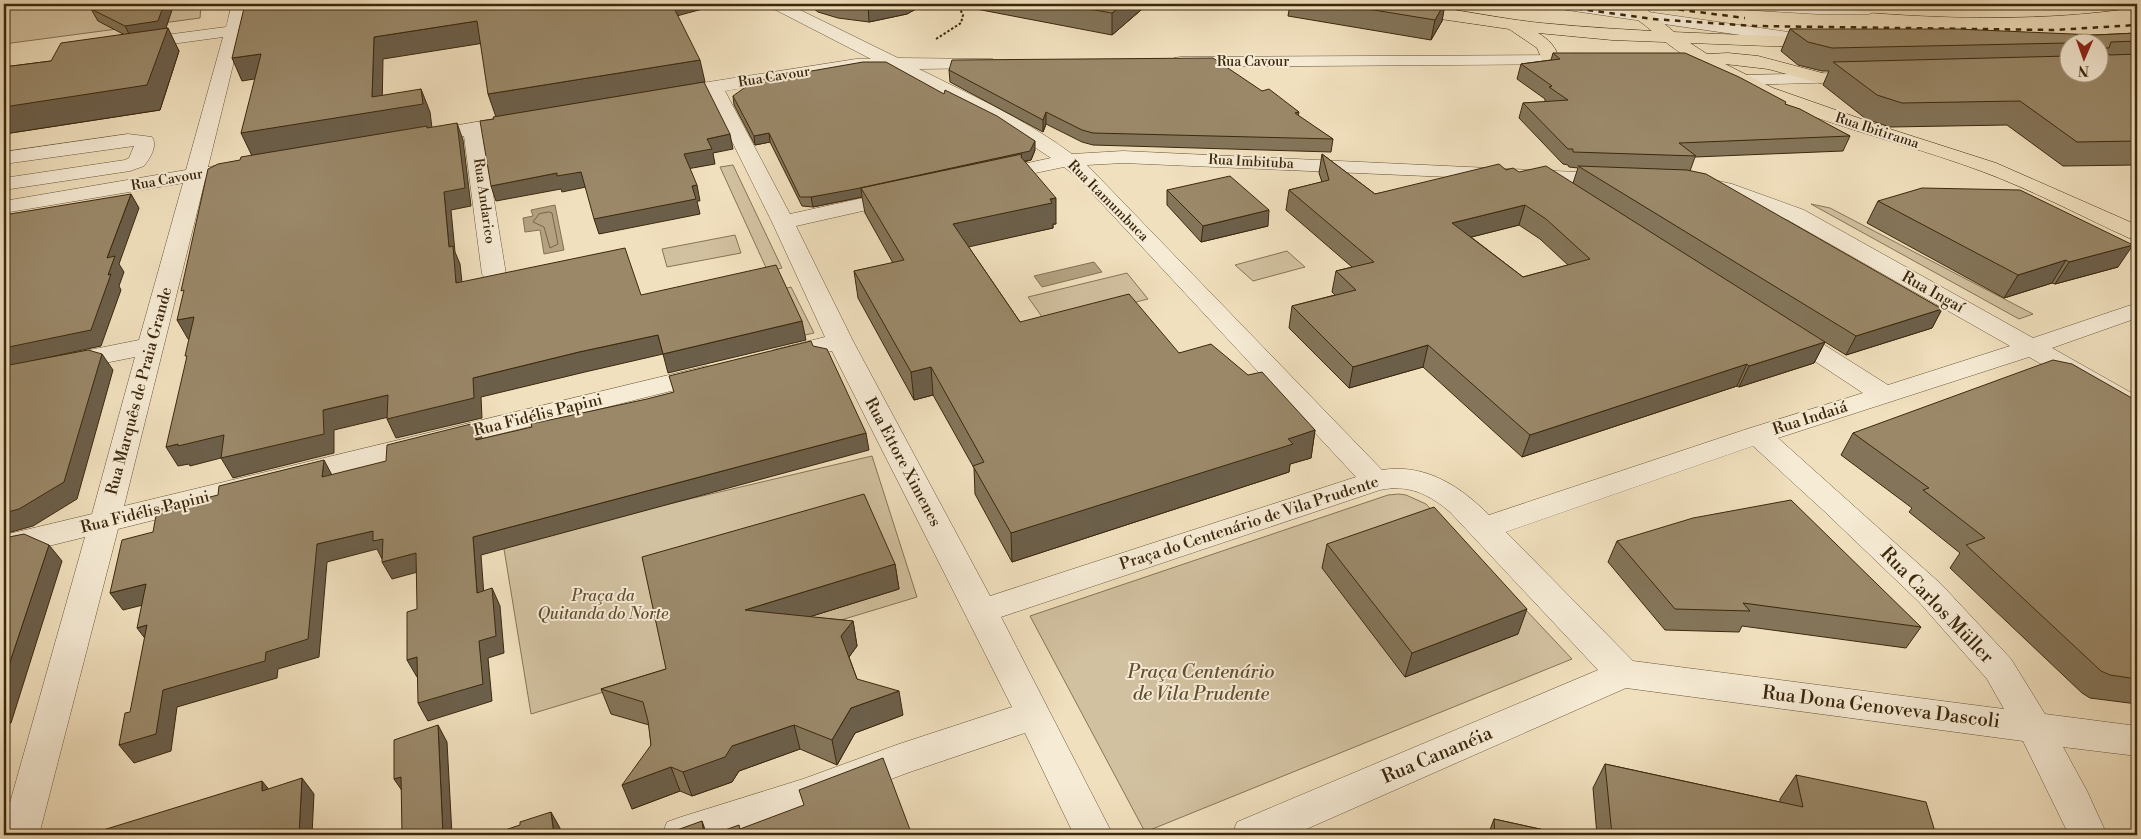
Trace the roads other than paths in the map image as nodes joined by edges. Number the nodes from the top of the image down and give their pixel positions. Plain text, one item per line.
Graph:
1 (240, 4) edge
2 (776, 4) edge
3 (1372, 4) edge
4 (1560, 4) edge
5 (1630, 4) edge
6 (1733, 4) edge
7 (1829, 4) edge
8 (2124, 4) edge
9 (1888, 9) junction
10 (1646, 17) junction
11 (1513, 25) junction
12 (233, 31) junction
13 (1672, 39) junction
14 (1835, 44) joint
15 (121, 46) edge
16 (1550, 60) junction
17 (1596, 60) edge
18 (1674, 60) edge
19 (1704, 60) junction
20 (892, 62) junction
21 (1166, 62) edge
22 (1008, 63) edge
23 (1858, 77) edge
24 (1820, 78) junction
25 (1740, 80) junction
26 (714, 87) junction
27 (656, 97) edge
28 (531, 118) edge
29 (474, 128) junction
30 (406, 140) edge
31 (4, 158) edge
32 (1069, 160) junction
33 (262, 164) edge
34 (110, 168) junction
35 (195, 175) junction
36 (1542, 175) junction
37 (1633, 178) edge
38 (974, 180) edge
39 (1681, 180) edge
40 (4, 184) edge
41 (100, 191) junction
42 (916, 193) edge
43 (1576, 196) edge
44 (10, 212) edge
45 (783, 222) junction
46 (2137, 233) edge
47 (494, 274) edge
48 (2137, 310) edge
49 (1767, 319) edge
50 (840, 342) junction
51 (150, 346) junction
52 (2031, 348) junction
53 (759, 361) edge
54 (730, 368) edge
55 (4, 375) edge
56 (1884, 394) junction
57 (2137, 407) edge
58 (1757, 435) junction
59 (1376, 481) junction
60 (105, 521) junction
61 (1483, 528) junction
62 (4, 546) edge
63 (981, 610) junction
64 (1624, 674) junction
65 (1034, 716) junction
66 (2034, 727) junction
67 (2137, 742) edge
68 (20, 835) edge
69 (681, 835) edge
70 (1094, 835) edge
71 (1251, 835) edge
72 (2088, 835) edge

1 - 12 street, Rua Marquês de Praia Grande
2 - 20 street, Rua Itamumbuca
3 - 11 main road
4 - 10 street
5 - 10 main road, Rua Ibitirama
6 - 9 street
7 - 9 main road
8 - 9 main road
10 - 13 main road, Rua Ibitirama
10 - 14 street
11 - 13 main road
11 - 16 main road
12 - 15 street
12 - 35 street, Rua Marquês de Praia Grande
13 - 14 main road
13 - 19 main road, Rua Ibitirama
16 - 17 street, Rua Cavour
16 - 21 street, Rua Cavour
18 - 19 street
19 - 24 main road
19 - 25 main road, Rua Ibitirama
20 - 22 street, Rua Cavour
20 - 26 street, Rua Cavour
20 - 32 street, Rua Itamumbuca
23 - 24 street
24 - 25 street
25 - 46 main road, Rua Ibitirama
26 - 27 street, Rua Cavour
26 - 45 street, Rua Ettore Ximenes
28 - 29 street
29 - 30 street
29 - 47 street, Rua Andarico
31 - 34 street
32 - 36 street, Rua Imbituba
32 - 38 street, Rua Imbituba
32 - 59 street, Rua Itamumbuca
33 - 35 street, Rua Cavour
34 - 40 street
34 - 41 street
35 - 41 street, Rua Cavour
35 - 51 street, Rua Marquês de Praia Grande
36 - 37 street, Rua Imbituba
36 - 43 street
39 - 52 street, Rua Ingaí
41 - 44 street, Rua Cavour
42 - 45 street
45 - 50 street, Rua Ettore Ximenes
48 - 52 street, Rua Indaiá
49 - 56 street
50 - 53 street
50 - 63 street, Rua Ettore Ximenes
51 - 55 street
51 - 60 street, Rua Marquês de Praia Grande
52 - 56 street, Rua Indaiá
52 - 57 street, Rua Ingaí
54 - 60 street, Rua Fidélis Papini
56 - 58 street, Rua Indaiá
58 - 61 street, Rua Indaiá
58 - 66 street, Rua Carlos Müller
59 - 61 street, Praça do Centenário de Vila Prudente
59 - 63 street, Praça do Centenário de Vila Prudente
60 - 62 street, Rua Fidélis Papini
60 - 68 street, Rua Marquês de Praia Grande
61 - 64 street, Praça do Centenário de Vila Prudente
63 - 65 street, Rua Ettore Ximenes
64 - 66 street, Rua Dona Genoveva Dascoli
64 - 71 street, Rua Cananéia
65 - 69 street
65 - 70 street, Rua Ettore Ximenes
66 - 67 street, Rua Dona Genoveva Dascoli
66 - 72 street, Rua Carlos Müller

